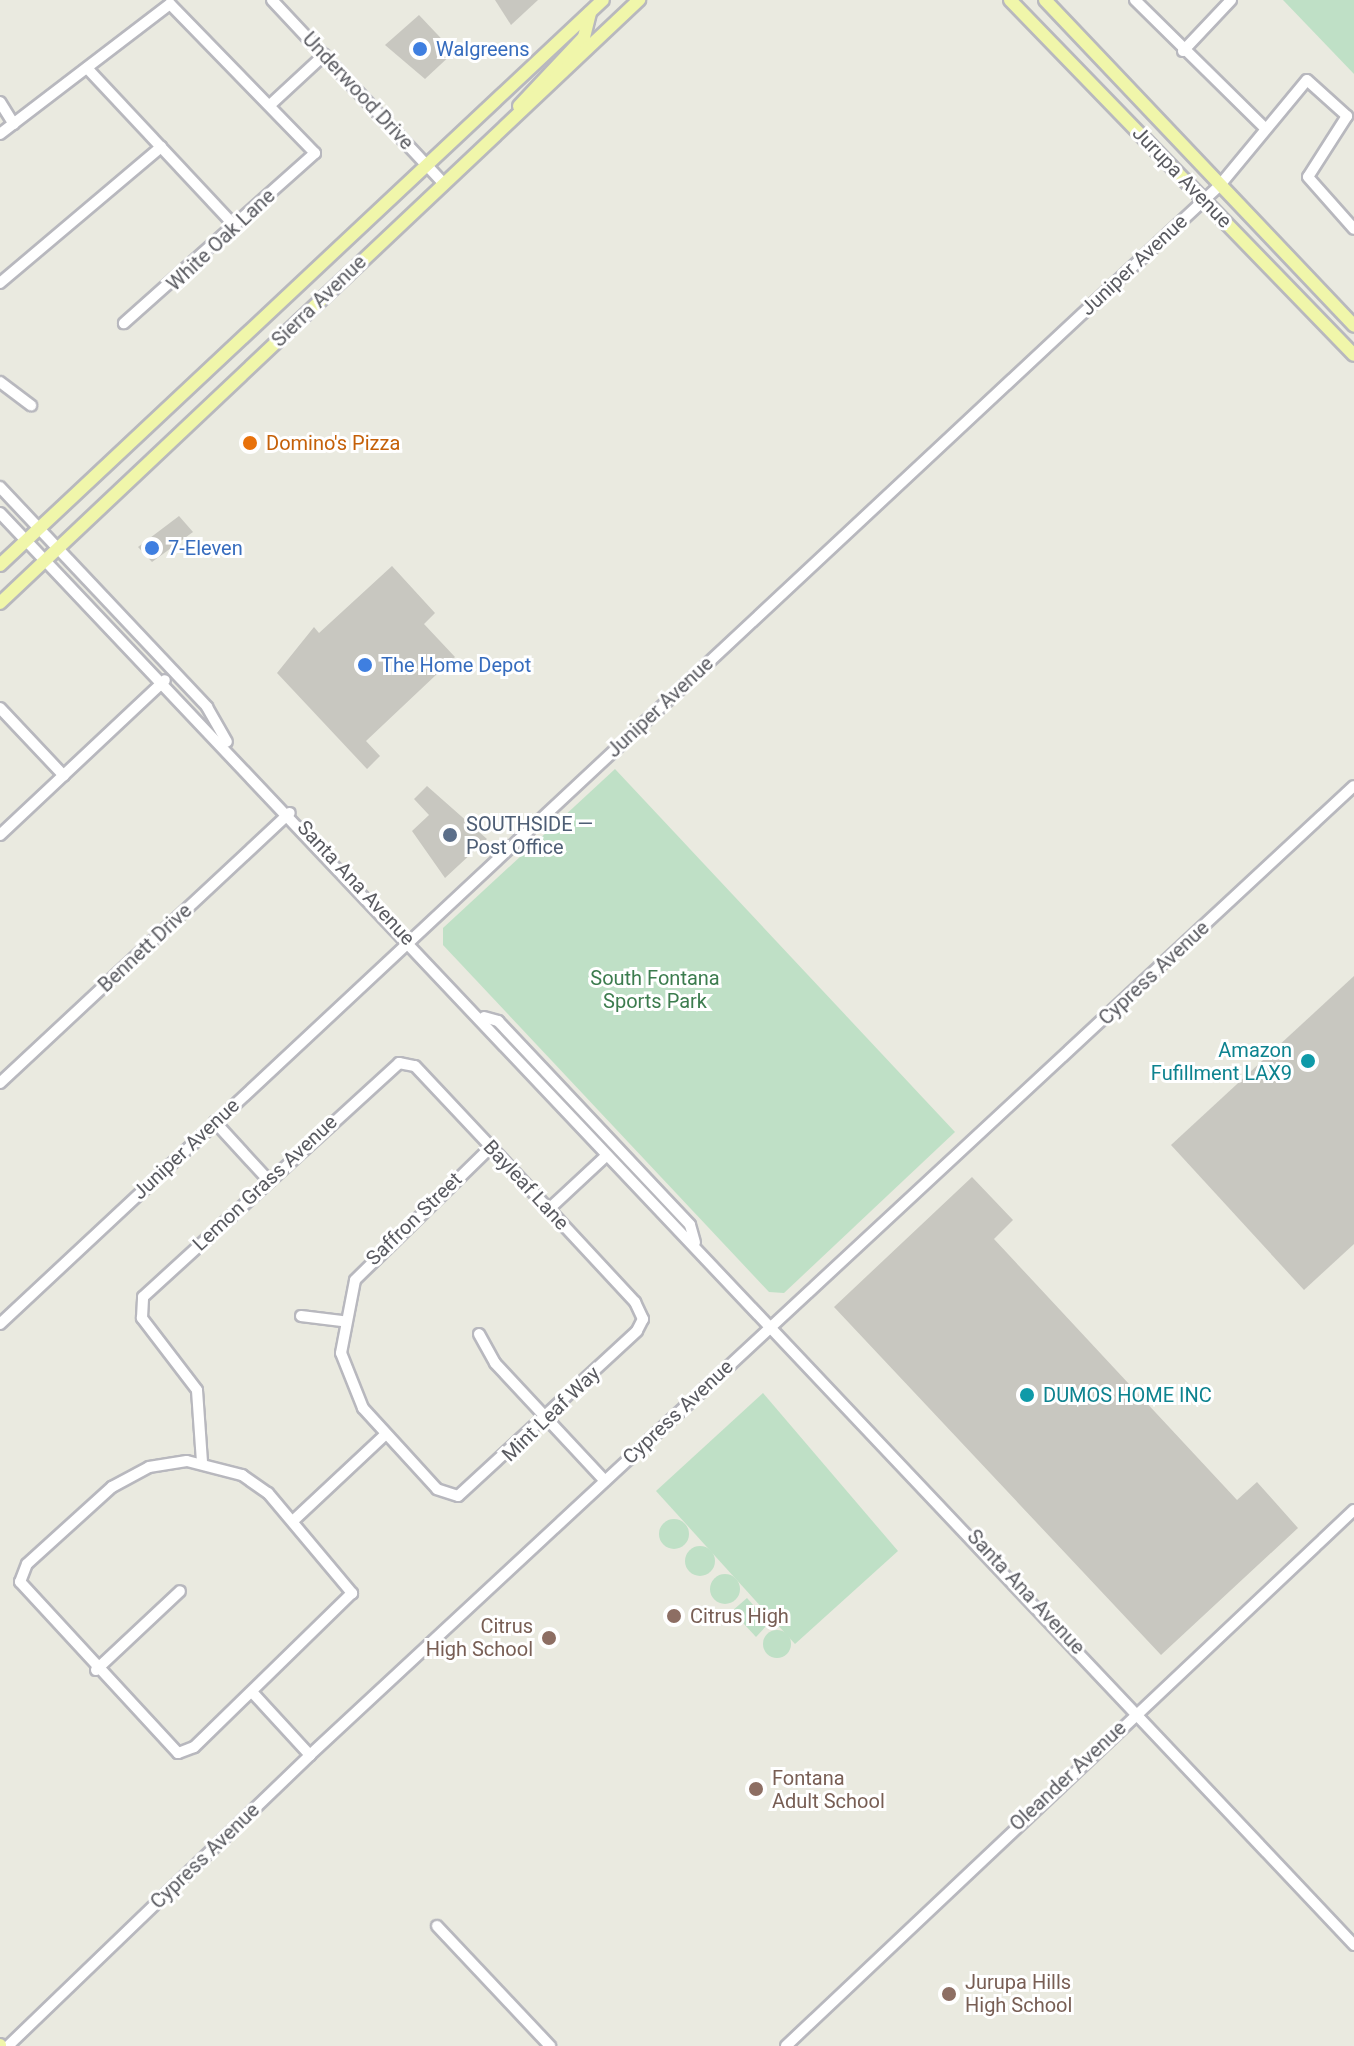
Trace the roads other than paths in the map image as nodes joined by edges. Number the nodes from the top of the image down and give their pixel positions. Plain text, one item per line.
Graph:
1 (272, 0) edge
2 (603, 0) edge
3 (639, 0) edge
4 (1010, 0) edge
5 (1045, 0) edge
6 (1135, 0) edge
7 (1231, 0) edge
8 (590, 13) junction
9 (1183, 51) junction
10 (324, 55) junction
11 (87, 68) junction
12 (0, 102) edge
13 (270, 105) junction
14 (511, 120) junction
15 (14, 124) junction
16 (1265, 128) junction
17 (0, 134) edge
18 (161, 147) junction
19 (427, 165) junction
20 (443, 183) junction
21 (1220, 185) junction
22 (1204, 200) junction
23 (236, 227) junction
24 (1354, 229) edge
25 (0, 283) edge
26 (124, 323) dead end
27 (1354, 326) edge
28 (1354, 355) edge
29 (0, 382) edge
30 (31, 405) dead end
31 (0, 487) edge
32 (0, 513) edge
33 (40, 529) junction
34 (27, 541) junction
35 (58, 549) junction
36 (46, 560) junction
37 (0, 565) edge
38 (0, 603) edge
39 (174, 672) junction
40 (162, 683) junction
41 (0, 708) edge
42 (230, 748) junction
43 (64, 776) junction
44 (1354, 786) edge
45 (290, 813) junction
46 (0, 835) edge
47 (410, 940) junction
48 (484, 1017) junction
49 (399, 1063) joint
50 (0, 1083) edge
51 (215, 1122) junction
52 (491, 1147) junction
53 (606, 1156) junction
54 (269, 1181) junction
55 (549, 1209) junction
56 (695, 1242) junction
57 (301, 1316) dead end
58 (643, 1319) joint
59 (342, 1321) junction
60 (772, 1323) junction
61 (0, 1324) edge
62 (479, 1334) dead end
63 (547, 1419) junction
64 (386, 1434) junction
65 (202, 1462) junction
66 (605, 1481) junction
67 (450, 1497) joint
68 (1354, 1510) edge
69 (294, 1520) junction
70 (180, 1591) dead end
71 (96, 1670) junction
72 (252, 1692) junction
73 (1138, 1710) junction
74 (310, 1755) junction
75 (437, 1926) dead end
76 (1354, 1945) edge
77 (8, 2046) edge
78 (550, 2046) edge
79 (786, 2046) edge

1 - 10 street, Underwood Drive
2 - 8 main road, Sierra Avenue
3 - 14 main road, Sierra Avenue
4 - 22 main road, Jurupa Avenue
5 - 21 main road, Jurupa Avenue
6 - 9 street
7 - 9 street
8 - 14 main road
8 - 19 main road, Sierra Avenue
9 - 16 street
10 - 13 street
10 - 19 street, Underwood Drive
11 - 13 street
11 - 15 street
11 - 18 street
12 - 15 street
13 - 23 street, White Oak Lane
14 - 20 main road, Sierra Avenue
15 - 17 street
16 - 21 street, Juniper Avenue
16 - 24 street, Juniper Avenue
18 - 23 street
18 - 25 street
19 - 20 street, Underwood Drive
19 - 33 main road, Sierra Avenue
20 - 35 main road, Sierra Avenue
21 - 22 street, Juniper Avenue
21 - 27 main road, Jurupa Avenue
22 - 28 main road, Jurupa Avenue
22 - 47 street, Juniper Avenue
23 - 26 street, White Oak Lane
29 - 30 street
31 - 33 street, Santa Ana Avenue
32 - 34 street, Santa Ana Avenue
33 - 34 main road, Sierra Avenue
33 - 35 street, Santa Ana Avenue
34 - 36 street, Santa Ana Avenue
34 - 37 main road, Sierra Avenue
35 - 36 main road, Sierra Avenue
35 - 39 street, Santa Ana Avenue
36 - 38 main road, Sierra Avenue
36 - 40 street, Santa Ana Avenue
39 - 40 street
39 - 42 street, Santa Ana Avenue
40 - 42 street, Santa Ana Avenue
40 - 43 street
41 - 43 street
42 - 45 street, Santa Ana Avenue
43 - 46 street
44 - 60 street, Cypress Avenue
45 - 47 street, Santa Ana Avenue
45 - 50 street, Bennett Drive
47 - 48 street, Santa Ana Avenue
47 - 51 street, Juniper Avenue
48 - 53 street, Santa Ana Avenue
48 - 56 street, Santa Ana Avenue
49 - 52 street, Bayleaf Lane
49 - 54 street, Lemon Grass Avenue
51 - 54 street
51 - 61 street, Juniper Avenue
52 - 55 street, Bayleaf Lane
52 - 59 street, Saffron Street
53 - 55 street
53 - 56 street, Santa Ana Avenue
54 - 65 street, Lemon Grass Avenue
55 - 58 street, Bayleaf Lane
56 - 60 street, Santa Ana Avenue
57 - 59 street
58 - 63 street, Mint Leaf Way
59 - 64 street, Saffron Street
60 - 66 street, Cypress Avenue
60 - 73 street, Santa Ana Avenue
62 - 63 street
63 - 66 street
63 - 67 street, Mint Leaf Way
64 - 67 street, Saffron Street
64 - 69 street
65 - 69 street
65 - 71 street
66 - 74 street, Cypress Avenue
68 - 73 street, Oleander Avenue
69 - 72 street
70 - 71 street
71 - 72 street
72 - 74 street
73 - 76 street, Santa Ana Avenue
73 - 79 street, Oleander Avenue
74 - 77 street, Cypress Avenue
75 - 78 street

